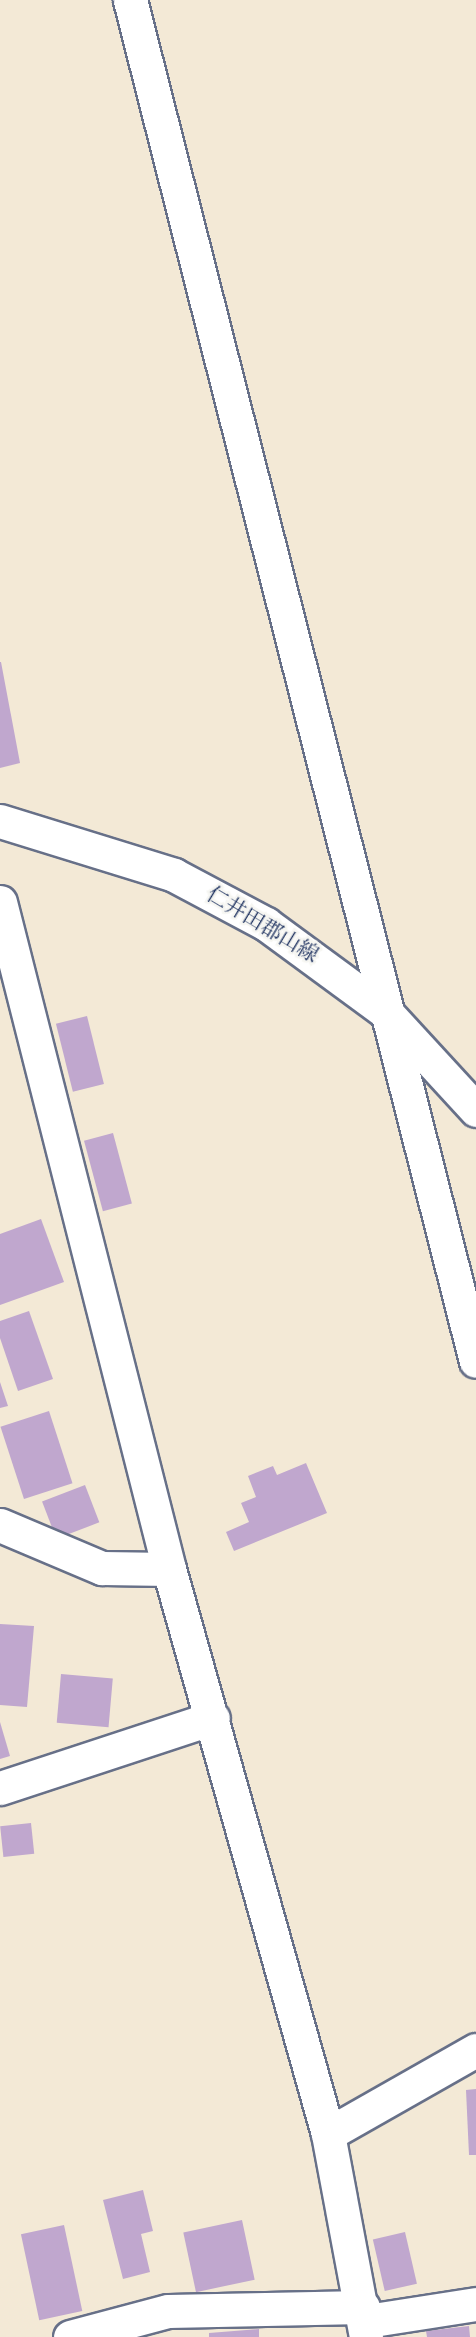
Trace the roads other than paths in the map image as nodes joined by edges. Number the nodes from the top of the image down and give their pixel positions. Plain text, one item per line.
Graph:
1 (130, 0) edge
2 (0, 821) edge
3 (0, 902) edge
4 (386, 1012) junction
5 (476, 1110) edge
6 (476, 1361) edge
7 (0, 1525) edge
8 (169, 1569) junction
9 (213, 1718) junction
10 (0, 1788) edge
11 (476, 2050) edge
12 (328, 2134) junction
13 (476, 2304) edge
14 (365, 2322) edge
15 (70, 2337) edge

1 - 4 street
2 - 4 street, 仁井田郡山線
3 - 8 street
4 - 5 street, 仁井田郡山線
4 - 6 street
7 - 8 street
8 - 9 street
9 - 10 street
9 - 12 street
11 - 12 street
12 - 14 street
13 - 14 street
14 - 15 street

